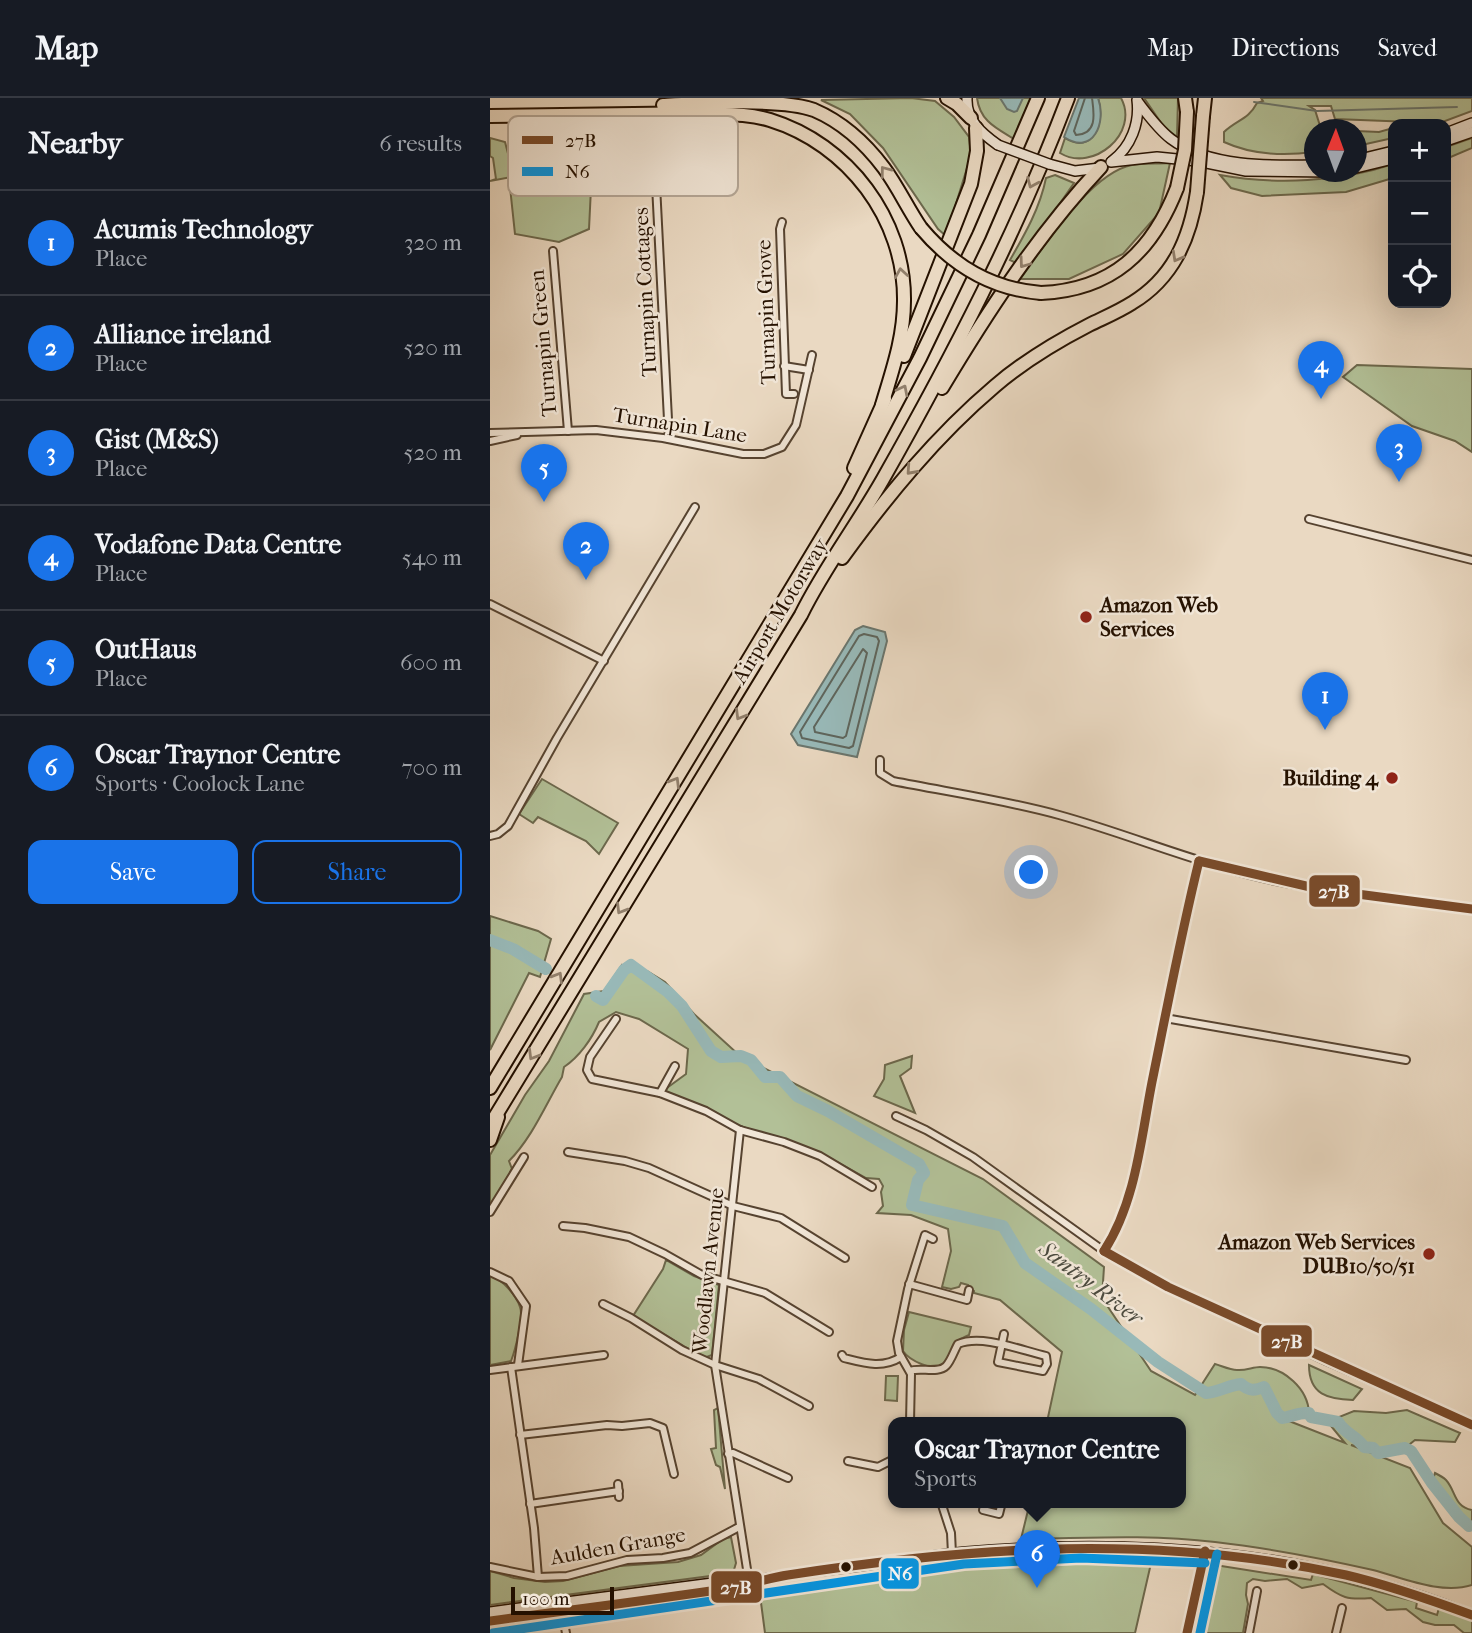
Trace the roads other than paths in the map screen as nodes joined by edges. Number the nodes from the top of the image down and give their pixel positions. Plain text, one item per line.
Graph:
1 (745, 98) edge
2 (947, 98) edge
3 (967, 98) edge
4 (1038, 98) edge
5 (1068, 98) edge
6 (1185, 98) edge
7 (1205, 98) edge
8 (1137, 100) edge
9 (693, 103) junction
10 (490, 115) edge
11 (973, 123) junction
12 (1472, 123) edge
13 (1451, 131) edge
14 (1472, 132) edge
15 (1451, 139) edge
16 (1388, 152) edge
17 (1367, 157) edge
18 (1388, 160) edge
19 (1106, 165) junction
20 (1304, 165) edge
21 (1367, 165) edge
22 (1304, 172) edge
23 (657, 196) edge
24 (782, 222) dead end
25 (553, 251) dead end
26 (812, 355) dead end
27 (784, 366) junction
28 (809, 370) junction
29 (794, 394) dead end
30 (882, 405) junction
31 (569, 431) junction
32 (490, 433) edge
33 (529, 433) junction
34 (670, 439) junction
35 (490, 441) edge
36 (881, 482) junction
37 (695, 507) dead end
38 (1308, 519) dead end
39 (1472, 560) edge
40 (798, 578) junction
41 (490, 604) edge
42 (801, 615) junction
43 (604, 661) junction
44 (880, 760) dead end
45 (490, 836) edge
46 (1199, 861) junction
47 (1472, 909) edge
48 (1165, 1018) junction
49 (616, 1019) dead end
50 (1406, 1060) dead end
51 (675, 1066) dead end
52 (490, 1088) edge
53 (660, 1093) junction
54 (501, 1107) junction
55 (896, 1116) dead end
56 (490, 1125) edge
57 (740, 1130) junction
58 (490, 1140) edge
59 (568, 1152) dead end
60 (524, 1157) dead end
61 (512, 1161) dead end
62 (519, 1166) junction
63 (872, 1187) dead end
64 (733, 1206) junction
65 (490, 1212) edge
66 (564, 1226) dead end
67 (933, 1239) dead end
68 (1104, 1251) junction
69 (845, 1258) dead end
70 (490, 1272) edge
71 (725, 1280) junction
72 (909, 1284) junction
73 (969, 1290) dead end
74 (603, 1304) dead end
75 (829, 1332) dead end
76 (1004, 1334) dead end
77 (1002, 1345) junction
78 (604, 1355) dead end
79 (842, 1355) dead end
80 (901, 1357) junction
81 (514, 1366) junction
82 (715, 1366) junction
83 (490, 1370) edge
84 (910, 1371) junction
85 (809, 1406) dead end
86 (910, 1417) edge
87 (1472, 1425) edge
88 (520, 1435) junction
89 (728, 1454) junction
90 (848, 1461) dead end
91 (888, 1463) edge
92 (674, 1474) dead end
93 (788, 1478) dead end
94 (618, 1491) dead end
95 (530, 1504) junction
96 (943, 1508) edge
97 (984, 1508) edge
98 (1000, 1508) edge
99 (740, 1527) junction
100 (1205, 1551) junction
101 (952, 1554) junction
102 (490, 1567) edge
103 (538, 1577) junction
104 (749, 1582) junction
105 (1256, 1591) dead end
106 (1472, 1606) edge
107 (561, 1607) junction
108 (1342, 1608) dead end
109 (1455, 1608) junction
110 (490, 1612) edge
111 (1472, 1615) edge
112 (490, 1621) edge
113 (566, 1633) edge
114 (1187, 1633) edge
115 (1250, 1633) edge
116 (1336, 1633) edge

1 - 9 highway
2 - 11 highway
3 - 11 main road
40 -> 4 highway, Airport Motorway
5 -> 36 highway, Airport Motorway
6 -> 9 highway, bridge
7 -> 42 highway, bridge
8 - 19 main road
8 - 20 main road
9 - 10 highway
30 -> 10 highway
11 - 19 main road, bridge
11 - 30 highway
12 - 13 main road
14 - 15 main road
16 - 17 main road
18 - 21 main road
19 - 22 main road
19 -> 36 highway
23 - 34 street, Turnapin Cottages
24 - 27 street, Turnapin Grove
25 - 31 street, Turnapin Green
26 - 28 street, Turnapin Lane
27 - 28 street
27 - 29 street, Turnapin Grove
28 - 34 street, Turnapin Lane
30 - 40 highway
31 - 33 street, Turnapin Lane
31 - 34 street, Turnapin Lane
32 - 33 street, Turnapin Lane
33 - 35 street, Turnapin Lane
36 - 42 highway, Airport Motorway
37 - 43 street
38 - 39 street
52 -> 40 highway, Airport Motorway
41 - 43 street
42 -> 54 highway, Airport Motorway
43 - 45 street
44 - 46 street
46 - 47 street
46 - 48 street
48 - 50 street
48 - 68 street
49 - 53 street
51 - 53 street
53 - 57 street
54 - 56 highway, Airport Motorway
54 - 58 highway
55 - 68 street
57 - 63 street
57 - 64 street, Woodlawn Avenue
59 - 64 street
60 - 62 street
61 - 62 street
62 - 65 street
64 - 69 street
64 - 71 street, Woodlawn Avenue
66 - 71 street
67 - 72 street
68 - 87 street
70 - 81 street, Aulden Grange
71 - 75 street
71 - 82 street, Woodlawn Avenue
72 - 73 street
72 - 80 street
74 - 82 street
76 - 77 street
77 - 77 street
77 - 84 street
78 - 81 street
79 - 80 street
80 - 84 street
81 - 83 street
81 - 88 street, Aulden Grange
82 - 85 street
82 - 89 street, Woodlawn Avenue
84 - 86 street
88 - 92 street
88 - 95 street, Aulden Grange
89 - 93 street
89 - 99 street, Woodlawn Avenue
90 - 91 street
94 - 95 street
95 - 103 street, Aulden Grange
96 - 101 street
97 - 98 street
99 - 103 street, Aulden Grange
99 - 104 street, Woodlawn Avenue
100 - 101 main road
100 - 109 main road
100 - 114 main road
101 - 104 main road
102 - 103 street, Aulden Grange
104 - 107 main road
105 - 115 street
106 - 109 main road
107 - 110 main road
107 - 112 main road
107 - 113 street
108 - 116 street
109 - 111 main road

